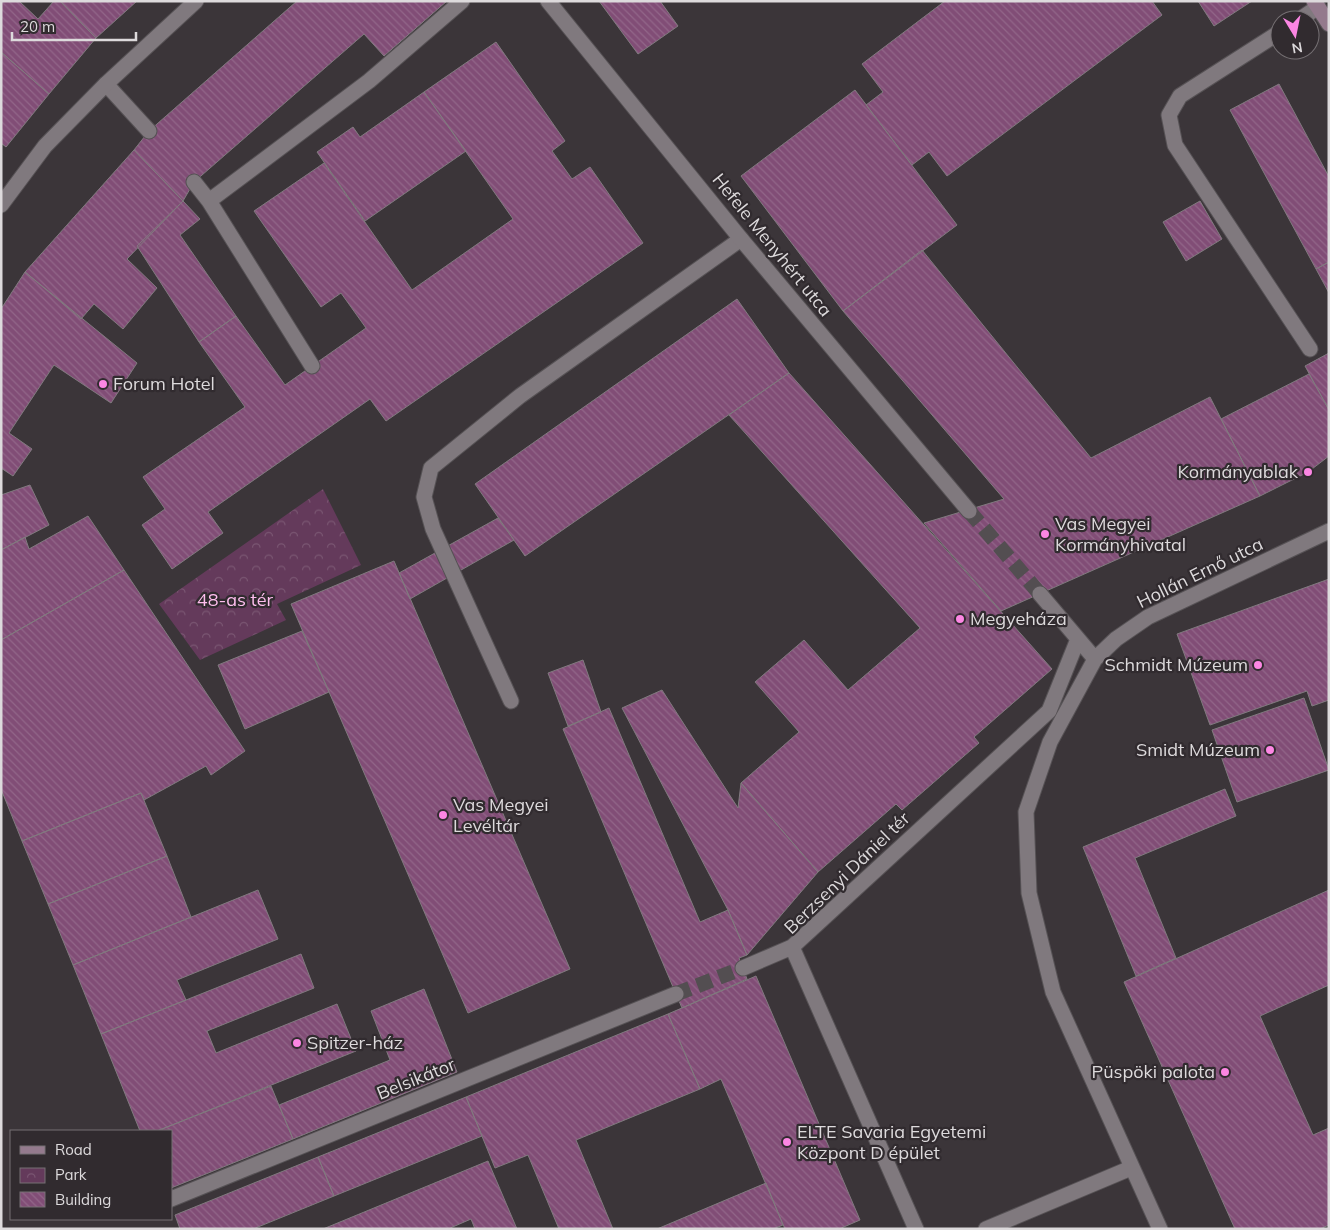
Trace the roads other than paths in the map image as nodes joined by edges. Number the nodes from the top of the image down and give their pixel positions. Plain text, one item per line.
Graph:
1 (196, 1) edge
2 (462, 1) edge
3 (548, 1) edge
4 (1316, 4) edge
5 (1329, 24) edge
6 (1270, 38) edge
7 (106, 84) junction
8 (149, 131) dead end
9 (194, 182) dead end
10 (209, 202) junction
11 (1, 205) edge
12 (741, 240) junction
13 (1310, 349) dead end
14 (312, 366) dead end
15 (969, 511) tunnel mouth
16 (1329, 531) edge
17 (1040, 594) tunnel mouth
18 (1078, 639) junction
19 (1095, 659) junction
20 (511, 701) dead end
21 (792, 947) junction
22 (743, 968) tunnel mouth
23 (676, 994) tunnel mouth
24 (1131, 1168) junction
25 (172, 1199) edge
26 (916, 1229) edge
27 (986, 1229) edge
28 (1160, 1229) edge

1 - 7 street
2 - 10 street
3 - 12 street, Hefele Menyhért utca
4 - 5 street
6 - 13 street
7 - 8 street
7 - 11 street
9 - 10 street
10 - 14 street
12 - 15 street, Hefele Menyhért utca
12 - 20 street
16 - 19 street, Hollán Ernő utca
17 - 18 street
18 - 19 street
18 - 21 street, Berzsenyi Dániel tér
19 - 24 street
21 - 22 street
21 - 26 street, Berzsenyi Dániel tér
23 - 25 street, Belsikátor
24 - 27 street
24 - 28 street

